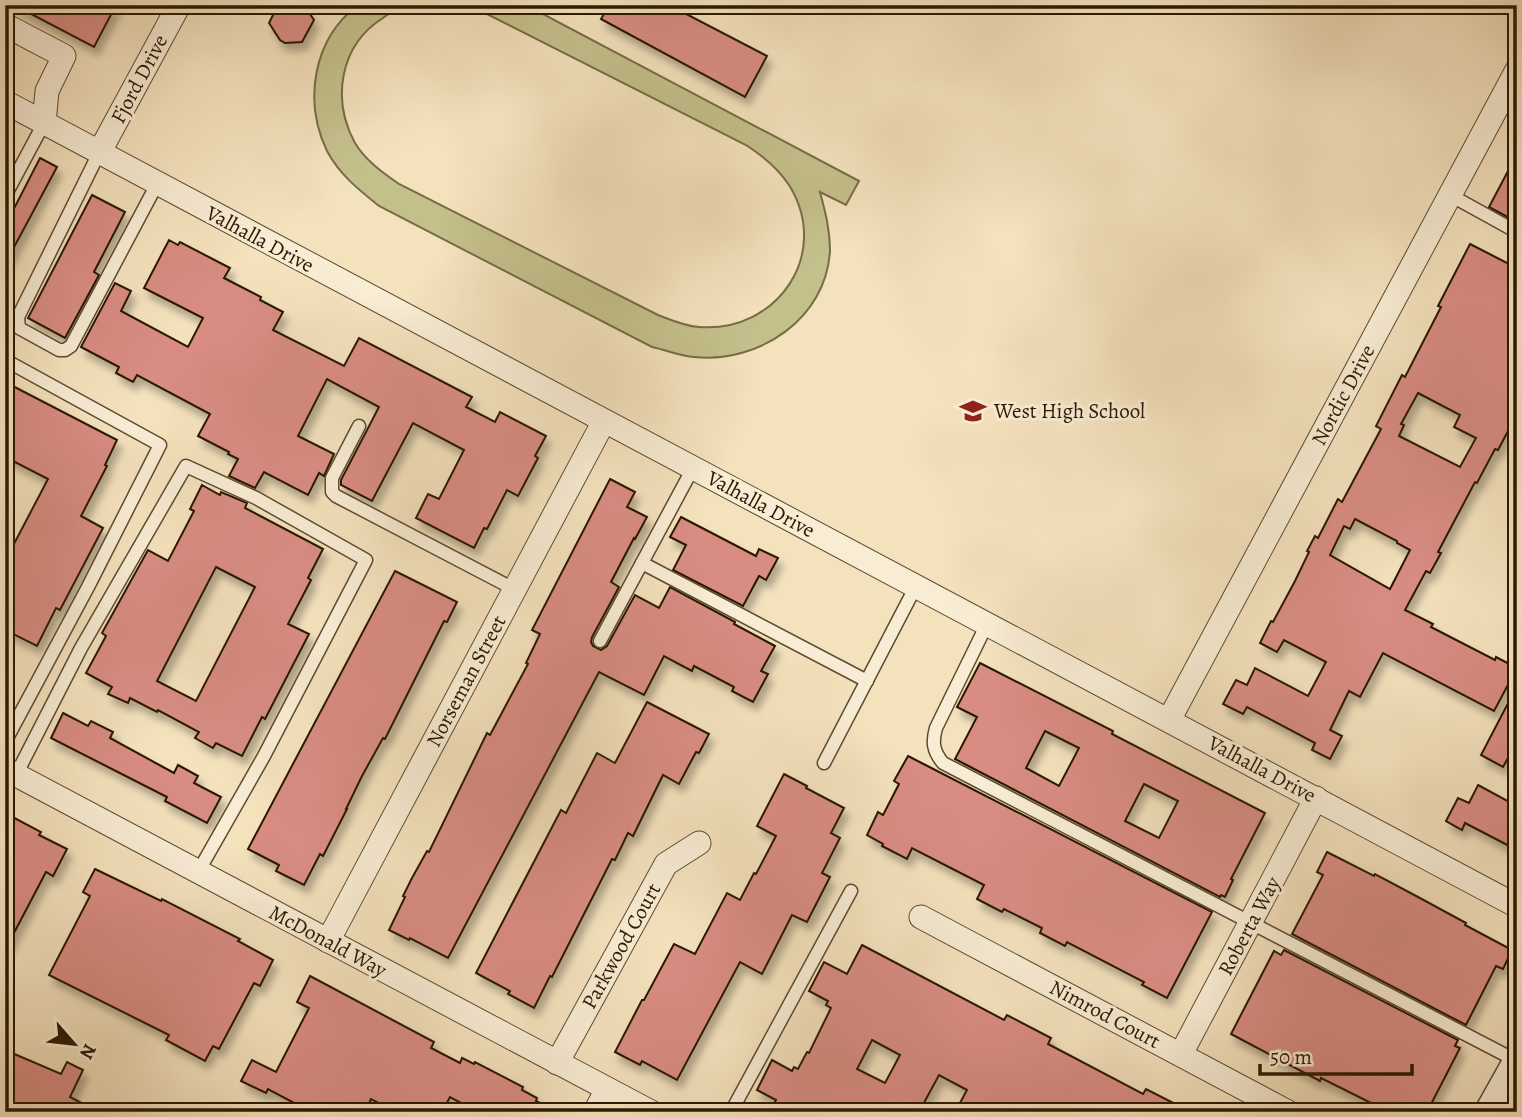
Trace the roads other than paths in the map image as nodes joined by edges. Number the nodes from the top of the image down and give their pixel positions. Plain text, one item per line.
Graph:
1 (179, 5) edge
2 (5, 25) edge
3 (1517, 70) edge
4 (5, 102) edge
5 (44, 123) junction
6 (99, 153) junction
7 (157, 184) junction
8 (1450, 195) junction
9 (5, 196) edge
10 (1517, 232) edge
11 (5, 360) edge
12 (604, 421) junction
13 (359, 426) dead end
14 (693, 468) junction
15 (642, 563) junction
16 (916, 586) junction
17 (514, 589) junction
18 (987, 624) junction
19 (600, 641) dead end
20 (867, 681) junction
21 (1169, 720) junction
22 (5, 742) edge
23 (824, 763) dead end
24 (10, 772) edge
25 (1316, 798) junction
26 (699, 843) dead end
27 (198, 872) junction
28 (851, 891) dead end
29 (1517, 905) edge
30 (921, 917) dead end
31 (1250, 923) junction
32 (328, 941) junction
33 (1181, 1054) junction
34 (1517, 1061) edge
35 (557, 1063) junction
36 (607, 1089) junction
37 (595, 1112) edge
38 (651, 1112) edge
39 (731, 1112) edge
40 (1287, 1112) edge
41 (1489, 1112) edge

1 - 6 street, Fjord Drive
2 - 5 street
3 - 8 street, Nordic Drive
4 - 5 street, Valhalla Drive
5 - 6 street, Valhalla Drive
5 - 9 lane
6 - 7 street, Valhalla Drive
6 - 7 lane
7 - 12 street, Valhalla Drive
8 - 10 lane
8 - 21 street, Nordic Drive
11 - 22 lane
12 - 14 street, Valhalla Drive
12 - 17 street, Norseman Street
13 - 17 lane
14 - 15 lane
14 - 16 street, Valhalla Drive
15 - 19 lane
15 - 20 lane
16 - 18 street, Valhalla Drive
16 - 20 lane
17 - 32 street, Norseman Street
18 - 21 street, Valhalla Drive
18 - 31 lane
20 - 23 lane
21 - 25 street, Valhalla Drive
24 - 27 street, McDonald Way
24 - 27 lane
25 - 29 street, Valhalla Drive
25 - 31 street, Roberta Way
26 - 35 street, Parkwood Court
27 - 32 street, McDonald Way
28 - 39 lane
30 - 33 street, Nimrod Court
31 - 33 street, Roberta Way
31 - 34 lane
32 - 35 street, McDonald Way
33 - 40 street, Nimrod Court
34 - 41 street
35 - 36 street, McDonald Way
36 - 37 street
36 - 38 street, McDonald Way

